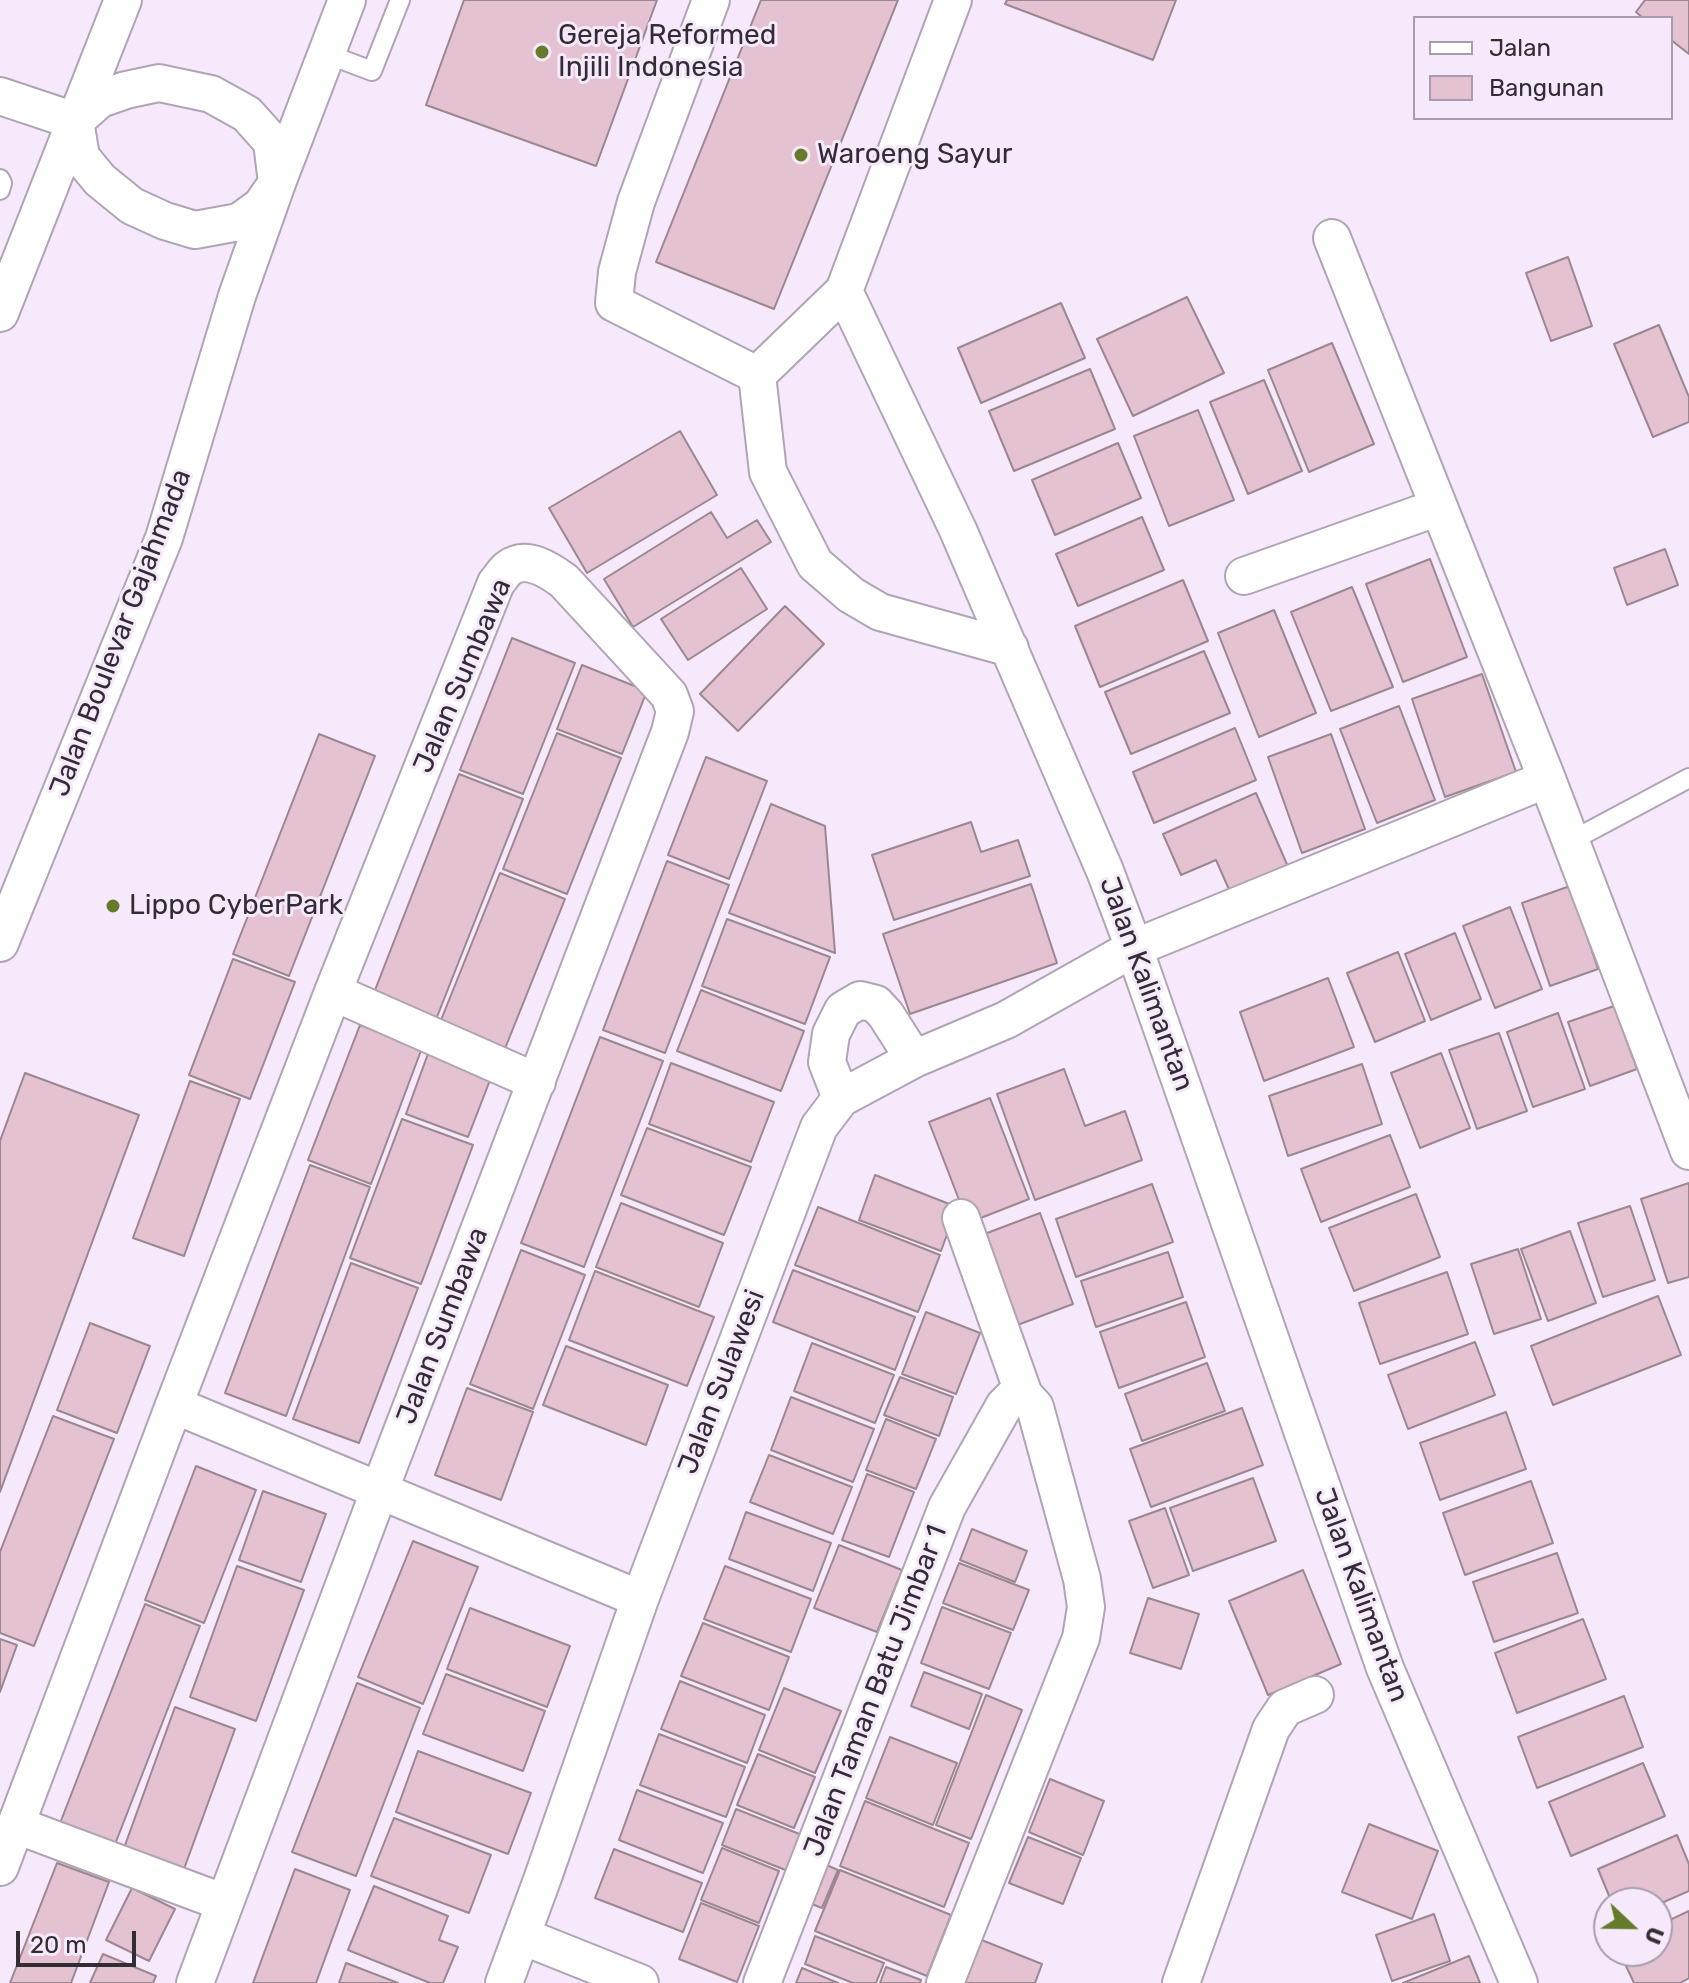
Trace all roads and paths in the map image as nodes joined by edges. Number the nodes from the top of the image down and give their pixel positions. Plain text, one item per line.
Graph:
1 (123, 0) edge
2 (347, 0) edge
3 (400, 0) edge
4 (711, 0) edge
5 (953, 0) edge
6 (327, 54) junction
7 (0, 96) edge
8 (75, 121) junction
9 (0, 179) edge
10 (277, 183) junction
11 (0, 190) edge
12 (1332, 238) dead end
13 (8, 276) edge
14 (844, 291) junction
15 (0, 313) edge
16 (757, 375) junction
17 (1439, 507) junction
18 (1244, 576) dead end
19 (983, 588) junction
20 (966, 636) junction
21 (1010, 648) junction
22 (1689, 778) edge
23 (1547, 779) junction
24 (1571, 841) junction
25 (0, 943) edge
26 (1134, 948) junction
27 (333, 992) junction
28 (914, 1059) junction
29 (537, 1082) junction
30 (841, 1098) junction
31 (1689, 1151) edge
32 (961, 1218) dead end
33 (1014, 1401) junction
34 (174, 1405) junction
35 (380, 1489) junction
36 (640, 1599) junction
37 (1315, 1695) dead end
38 (16, 1825) junction
39 (0, 1867) edge
40 (225, 1903) junction
41 (522, 1936) junction
42 (195, 1983) edge
43 (504, 1983) edge
44 (640, 1983) edge
45 (762, 1983) edge
46 (945, 1983) edge
47 (1181, 1983) edge
48 (1519, 1983) edge

1 - 8 street
2 - 6 street, Jalan Boulevar Gajahmada
3 - 6 lane
4 - 16 street
5 - 14 street
6 - 10 street, Jalan Boulevar Gajahmada
7 - 8 street
8 - 10 street
8 - 10 street
8 - 13 street
9 - 11 lane
10 - 25 street, Jalan Boulevar Gajahmada
12 - 17 street
13 - 15 street
14 - 16 street
14 - 19 street, Jalan Kalimantan
16 - 20 street
17 - 18 street
17 - 23 street
19 - 20 street
19 - 21 street, Jalan Kalimantan
20 - 21 street
21 - 26 street, Jalan Kalimantan
22 - 24 lane
23 - 24 street
23 - 26 street, Jalan Sulawesi
24 - 31 street
26 - 28 street, Jalan Sulawesi
26 - 48 street, Jalan Kalimantan
27 - 29 street
27 - 29 street, Jalan Sumbawa
27 - 34 street, Jalan Sumbawa
28 - 30 street, Jalan Sulawesi
28 - 30 street
29 - 35 street, Jalan Sumbawa
30 - 36 street, Jalan Sulawesi
32 - 33 street
33 - 45 street, Jalan Taman Batu Jimbar 1
33 - 46 street
34 - 35 street
34 - 38 street, Jalan Sumbawa
35 - 36 street
35 - 40 street, Jalan Sumbawa
36 - 41 street, Jalan Sulawesi
37 - 47 street
38 - 39 street, Jalan Sumbawa
38 - 40 street
40 - 42 street, Jalan Sumbawa
41 - 43 street, Jalan Sulawesi
41 - 44 street

